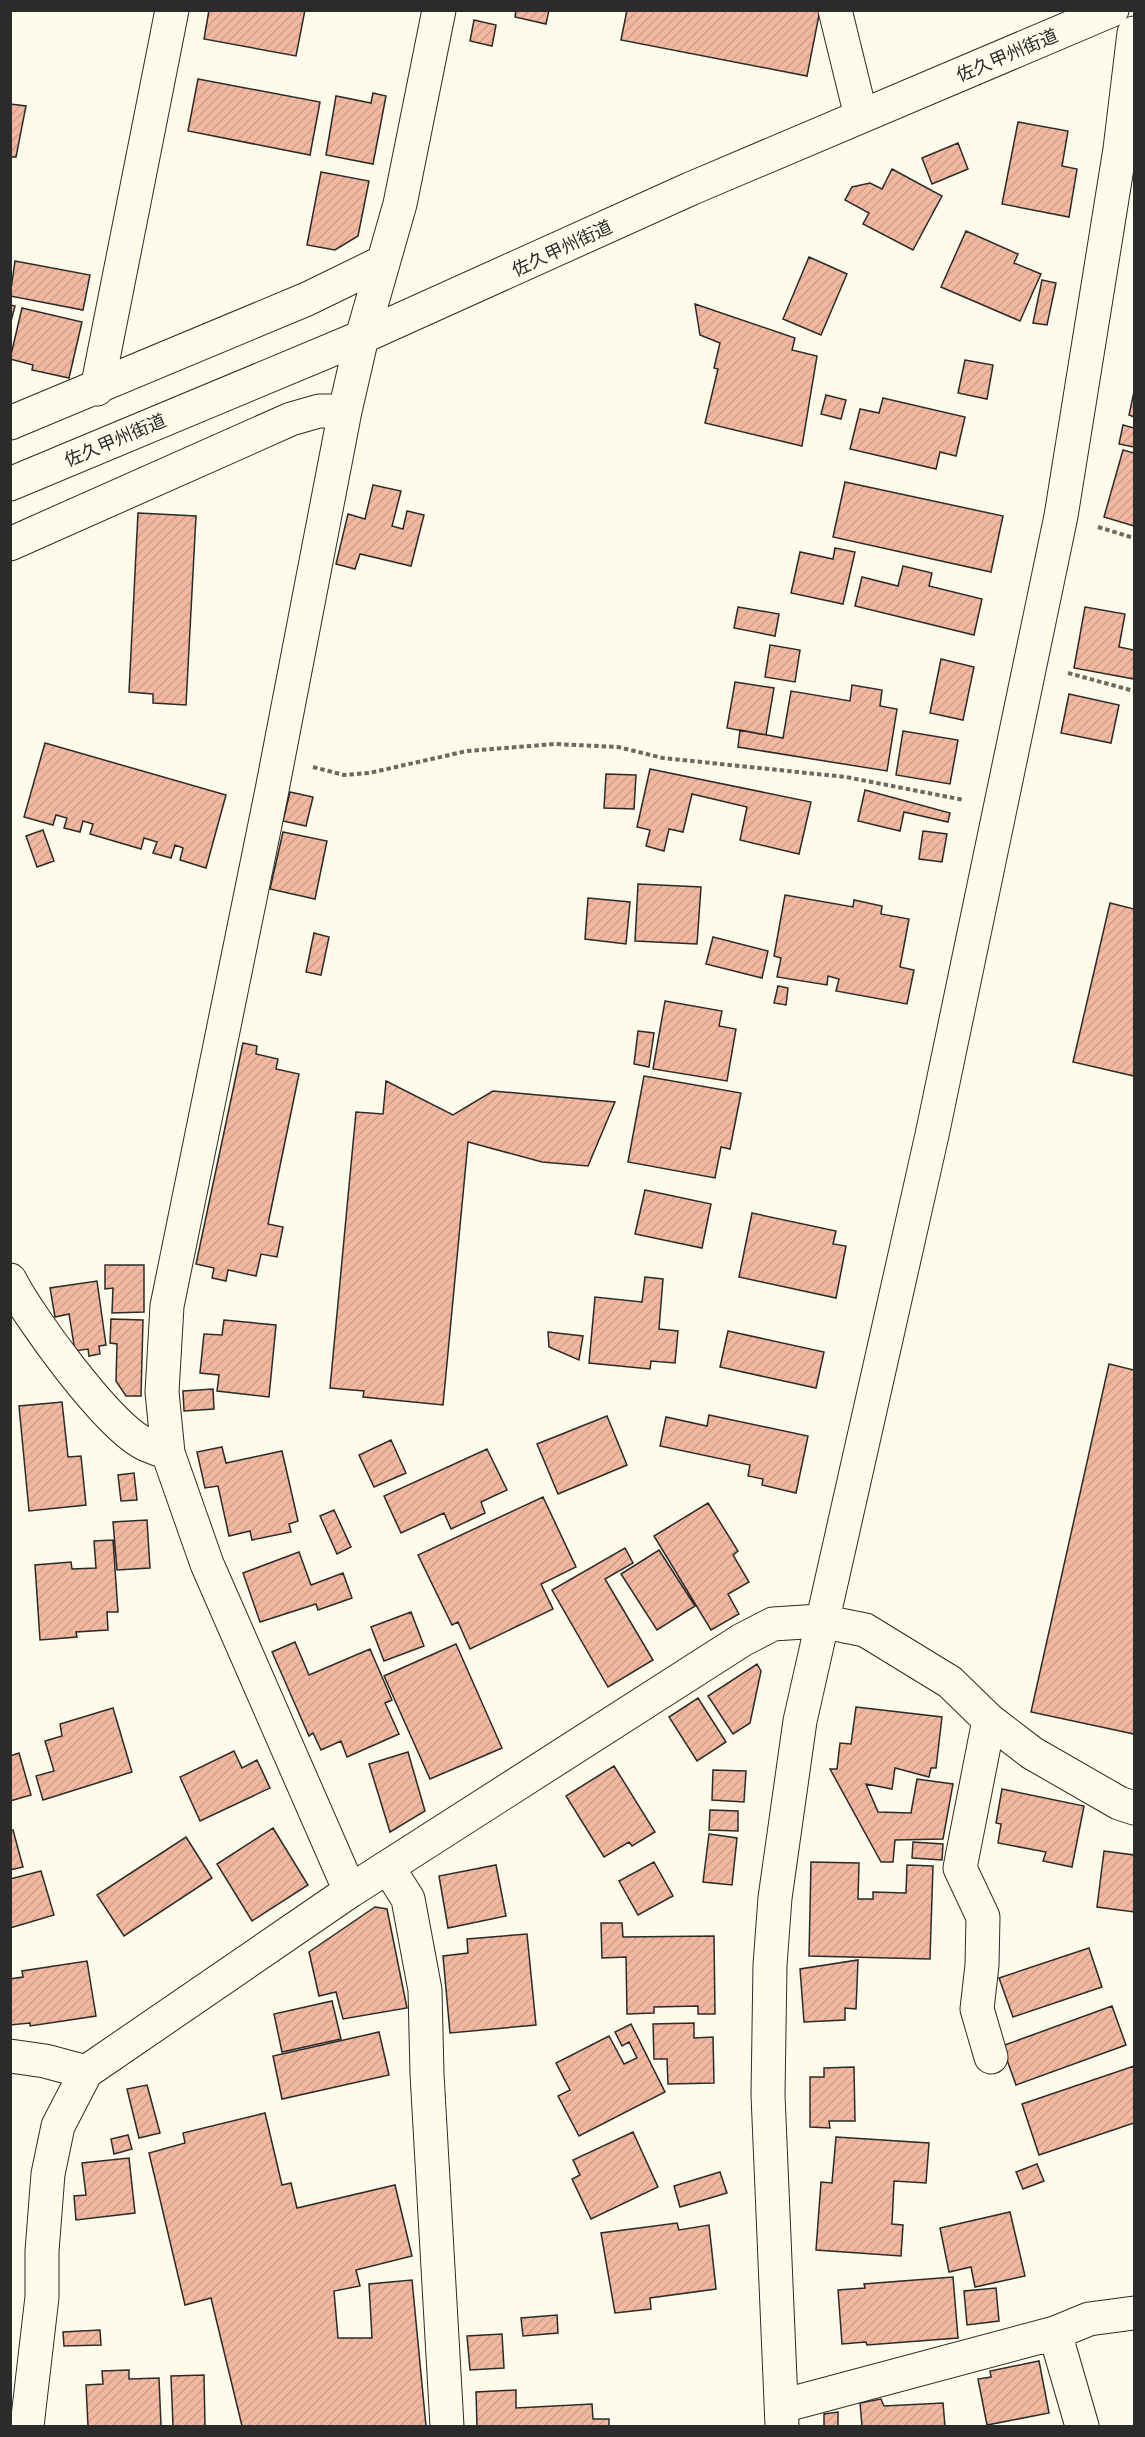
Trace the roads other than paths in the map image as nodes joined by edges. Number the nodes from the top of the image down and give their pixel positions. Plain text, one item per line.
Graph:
1 (172, 10) edge
2 (439, 10) edge
3 (835, 10) edge
4 (1112, 10) edge
5 (1134, 33) edge
6 (861, 116) junction
7 (384, 262) junction
8 (362, 337) junction
9 (97, 389) junction
10 (345, 411) junction
11 (10, 423) edge
12 (10, 484) edge
13 (10, 544) edge
14 (10, 1280) edge
15 (168, 1453) junction
16 (820, 1621) junction
17 (989, 1720) junction
18 (1134, 1808) edge
19 (389, 1869) junction
20 (350, 1891) junction
21 (10, 2056) edge
22 (991, 2057) dead end
23 (86, 2072) junction
24 (1134, 2313) edge
25 (1055, 2333) junction
26 (782, 2416) edge
27 (27, 2427) edge
28 (447, 2427) edge
29 (1082, 2427) edge

1 - 9 main road
2 - 7 main road
3 - 6 main road
4 - 6 main road, 佐久甲州街道
5 - 16 main road
6 - 8 main road, 佐久甲州街道
7 - 8 main road
7 - 9 main road
8 - 10 main road
8 - 12 main road, 佐久甲州街道
9 - 11 main road
10 - 13 main road
10 - 15 main road
14 - 15 main road
15 - 20 main road
16 - 17 main road
16 - 19 main road
16 - 26 main road
17 - 18 main road
17 - 22 main road
19 - 20 main road
19 - 28 main road
20 - 23 main road
21 - 23 main road
23 - 27 main road
24 - 25 main road
25 - 26 main road
25 - 29 main road

